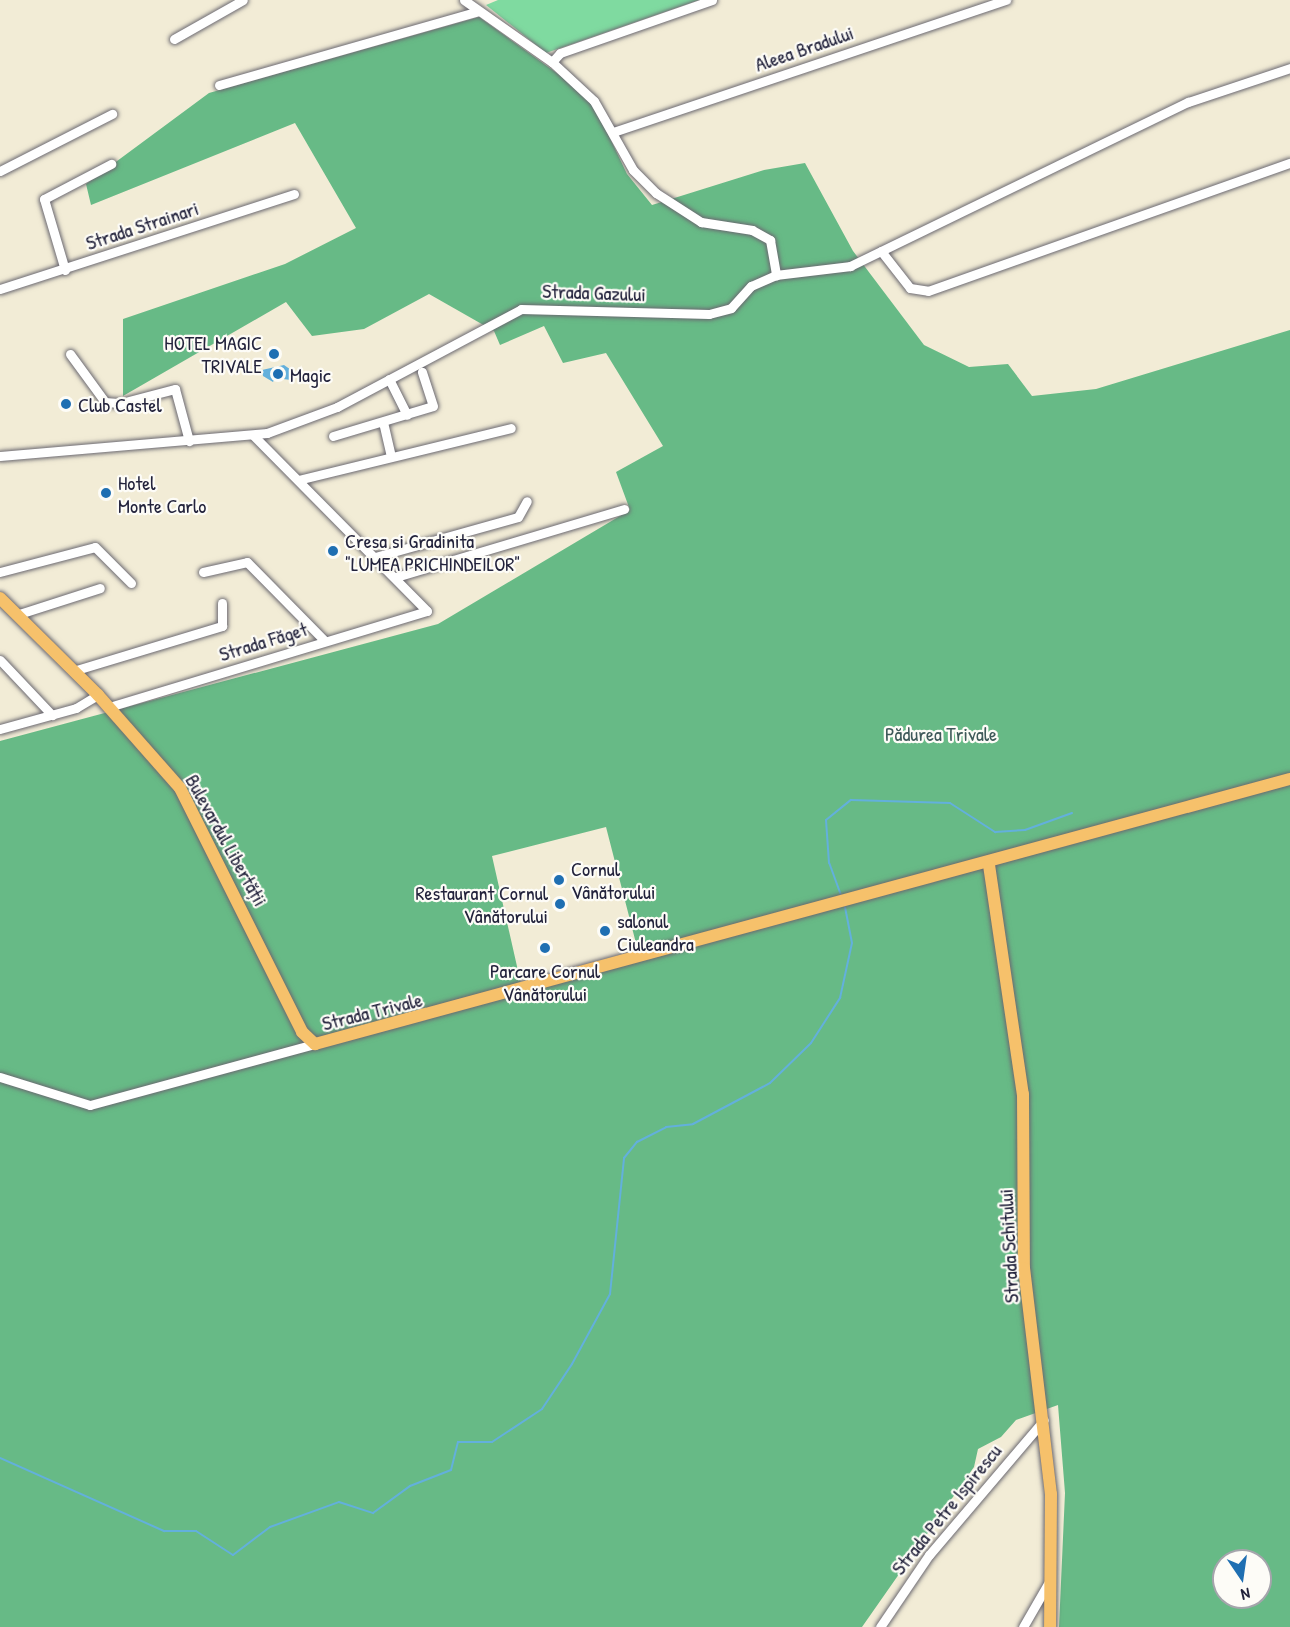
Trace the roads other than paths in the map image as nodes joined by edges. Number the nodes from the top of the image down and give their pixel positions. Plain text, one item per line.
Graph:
1 (243, 0) edge
2 (464, 0) edge
3 (712, 0) edge
4 (1006, 0) edge
5 (478, 10) junction
6 (174, 39) dead end
7 (552, 62) junction
8 (1290, 68) edge
9 (219, 85) dead end
10 (112, 114) dead end
11 (613, 132) junction
12 (111, 164) dead end
13 (1290, 164) edge
14 (0, 171) edge
15 (294, 194) dead end
16 (881, 251) junction
17 (65, 270) junction
18 (776, 275) junction
19 (0, 289) edge
20 (70, 354) dead end
21 (422, 372) dead end
22 (389, 379) junction
23 (407, 415) junction
24 (383, 422) junction
25 (511, 428) dead end
26 (253, 435) junction
27 (333, 436) dead end
28 (189, 441) junction
29 (0, 456) edge
30 (391, 456) junction
31 (298, 480) junction
32 (527, 501) dead end
33 (624, 508) dead end
34 (375, 557) junction
35 (0, 572) edge
36 (202, 572) dead end
37 (396, 577) junction
38 (131, 584) dead end
39 (100, 588) dead end
40 (0, 598) edge
41 (222, 603) dead end
42 (16, 615) junction
43 (325, 641) junction
44 (0, 660) edge
45 (74, 671) junction
46 (98, 695) junction
47 (109, 707) junction
48 (52, 715) junction
49 (0, 729) edge
50 (1290, 779) edge
51 (989, 865) junction
52 (315, 1044) junction
53 (0, 1077) edge
54 (1046, 1419) junction
55 (1051, 1579) junction
56 (880, 1627) edge
57 (1023, 1627) edge
58 (1050, 1627) edge

1 - 6 street
2 - 5 street
3 - 7 street
4 - 11 street, Aleea Bradului
5 - 7 street
5 - 9 street
7 - 11 street
8 - 16 street
10 - 14 street
11 - 18 street
12 - 17 street
13 - 16 street
15 - 17 street, Strada Strainari
16 - 18 street
17 - 19 street, Strada Strainari
18 - 22 street, Strada Gazului
20 - 28 street
21 - 23 street
22 - 23 street
22 - 26 street, Strada Gazului
23 - 24 street
24 - 27 street
24 - 30 street
25 - 30 street
26 - 28 street, Strada Gazului
26 - 31 street
28 - 29 street, Strada Gazului
30 - 31 street
31 - 34 street
32 - 34 street
33 - 37 street
34 - 37 street
35 - 38 street
36 - 43 street
37 - 43 street, Strada Făget
39 - 42 street
40 - 42 main road, Bulevardul Libertății
41 - 45 street
42 - 45 main road, Bulevardul Libertății
43 - 47 street, Strada Făget
44 - 48 street
45 - 46 main road, Bulevardul Libertății
46 - 47 main road, Bulevardul Libertății
46 - 48 street
47 - 52 main road, Bulevardul Libertății
48 - 49 street
50 - 51 main road, Strada Trivale
51 - 52 main road, Strada Trivale
51 - 54 main road, Strada Schitului
52 - 53 street, Strada Trivale
54 - 55 main road, Strada Schitului
54 - 56 street, Strada Petre Ispirescu
55 - 57 street
55 - 58 main road, Strada Schitului

